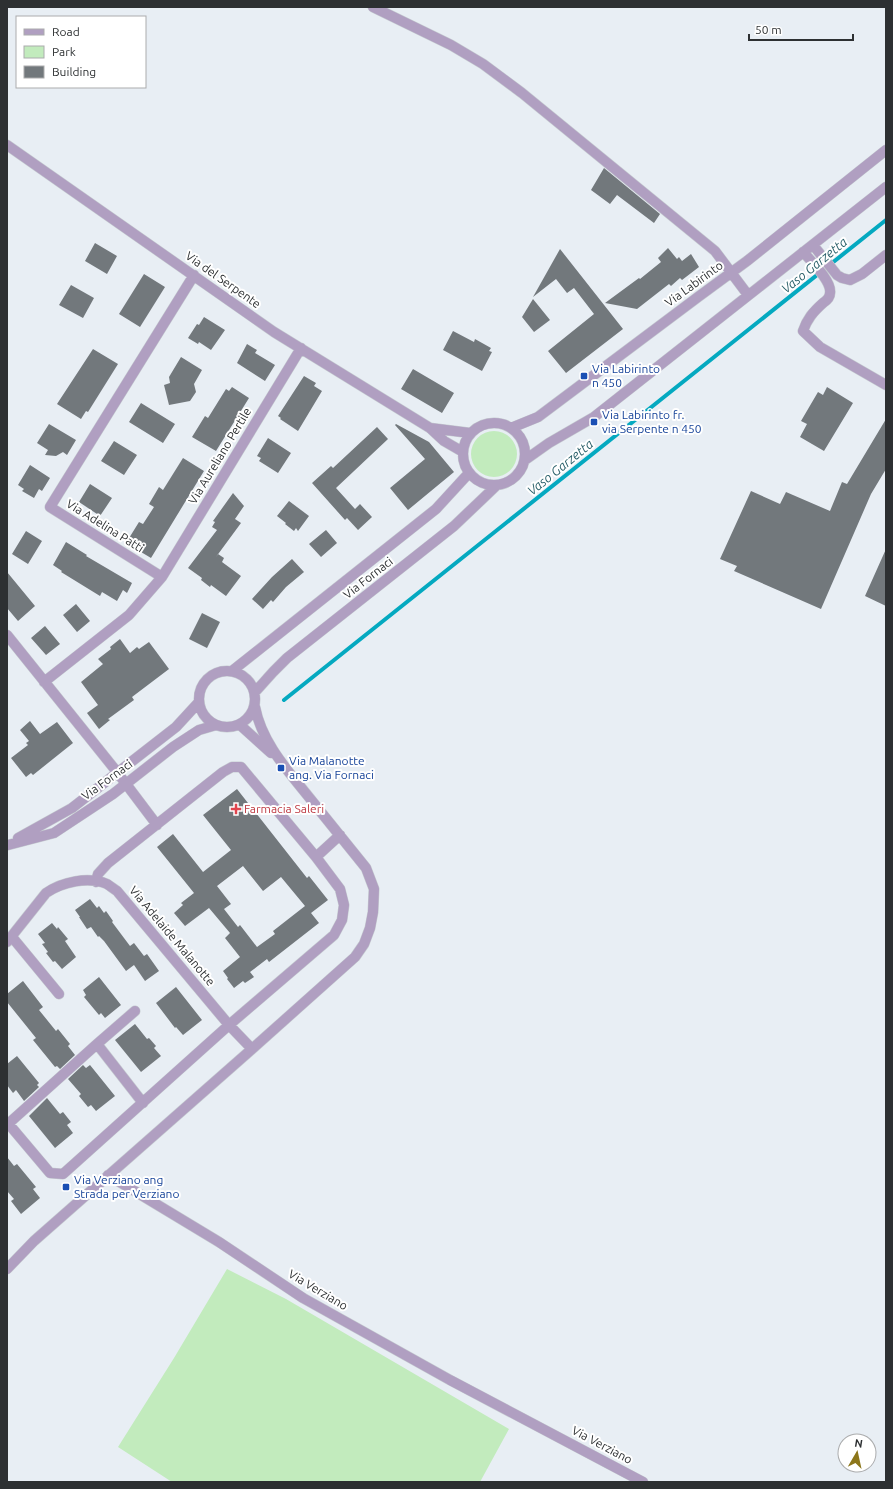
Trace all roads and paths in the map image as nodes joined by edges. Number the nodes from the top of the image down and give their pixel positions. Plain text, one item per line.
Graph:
1 (373, 7) edge
2 (7, 145) edge
3 (886, 150) edge
4 (886, 187) edge
5 (813, 244) junction
6 (803, 252) junction
7 (886, 255) edge
8 (731, 272) junction
9 (194, 275) junction
10 (748, 295) junction
11 (301, 348) junction
12 (886, 385) edge
13 (430, 428) junction
14 (511, 428) junction
15 (470, 433) junction
16 (463, 452) junction
17 (524, 460) junction
18 (469, 473) junction
19 (497, 485) junction
20 (162, 577) junction
21 (7, 635) edge
22 (232, 671) junction
23 (44, 682) junction
24 (255, 692) junction
25 (199, 702) junction
26 (255, 707) junction
27 (216, 725) junction
28 (240, 725) junction
29 (282, 764) junction
30 (117, 772) junction
31 (126, 784) junction
32 (157, 825) junction
33 (340, 835) junction
34 (7, 845) edge
35 (316, 857) junction
36 (96, 882) junction
37 (9, 940) edge
38 (58, 994) dead end
39 (135, 1012) dead end
40 (229, 1025) junction
41 (97, 1044) junction
42 (252, 1049) junction
43 (143, 1103) junction
44 (8, 1123) edge
45 (108, 1175) junction
46 (7, 1269) edge
47 (644, 1482) edge

1 - 8 street
2 - 9 street, Via del Serpente
3 - 8 street, Via Labirinto
4 - 5 street
5 - 6 street
5 - 7 street
6 - 10 street
6 - 12 street
8 - 10 street
8 - 14 street, Via Labirinto
9 - 11 street, Via del Serpente
9 - 20 street, Via Adelina Patti
10 - 17 street
11 - 13 street, Via del Serpente
11 - 20 street, Via Aureliano Pertile
13 - 15 street, Via del Serpente
13 - 16 street, Via del Serpente
14 - 15 street
14 - 17 street
15 - 16 street
16 - 18 street
17 - 19 street, Via Fornaci
18 - 19 street
18 - 22 street, Via Fornaci
19 - 24 street, Via Fornaci
20 - 23 street
21 - 23 street
22 - 24 street
22 - 25 street, Via Fornaci
23 - 30 street
24 - 26 street
25 - 27 street
25 - 30 street, Via Fornaci
26 - 28 street
26 - 29 street
27 - 28 street, Via Fornaci
27 - 31 street, Via Fornaci
28 - 29 street
29 - 33 street
30 - 31 street
30 - 34 street, Via Fornaci
31 - 32 street
31 - 34 street, Via Fornaci
32 - 35 street
32 - 36 street
33 - 35 street
33 - 42 street
35 - 40 street
36 - 37 street
36 - 40 street, Via Adelaide Malanotte
37 - 38 street
39 - 41 street
40 - 42 street, Via Adelaide Malanotte
40 - 43 street
41 - 43 street
41 - 44 street
42 - 45 street
43 - 44 street
45 - 46 street
45 - 47 street, Via Verziano

